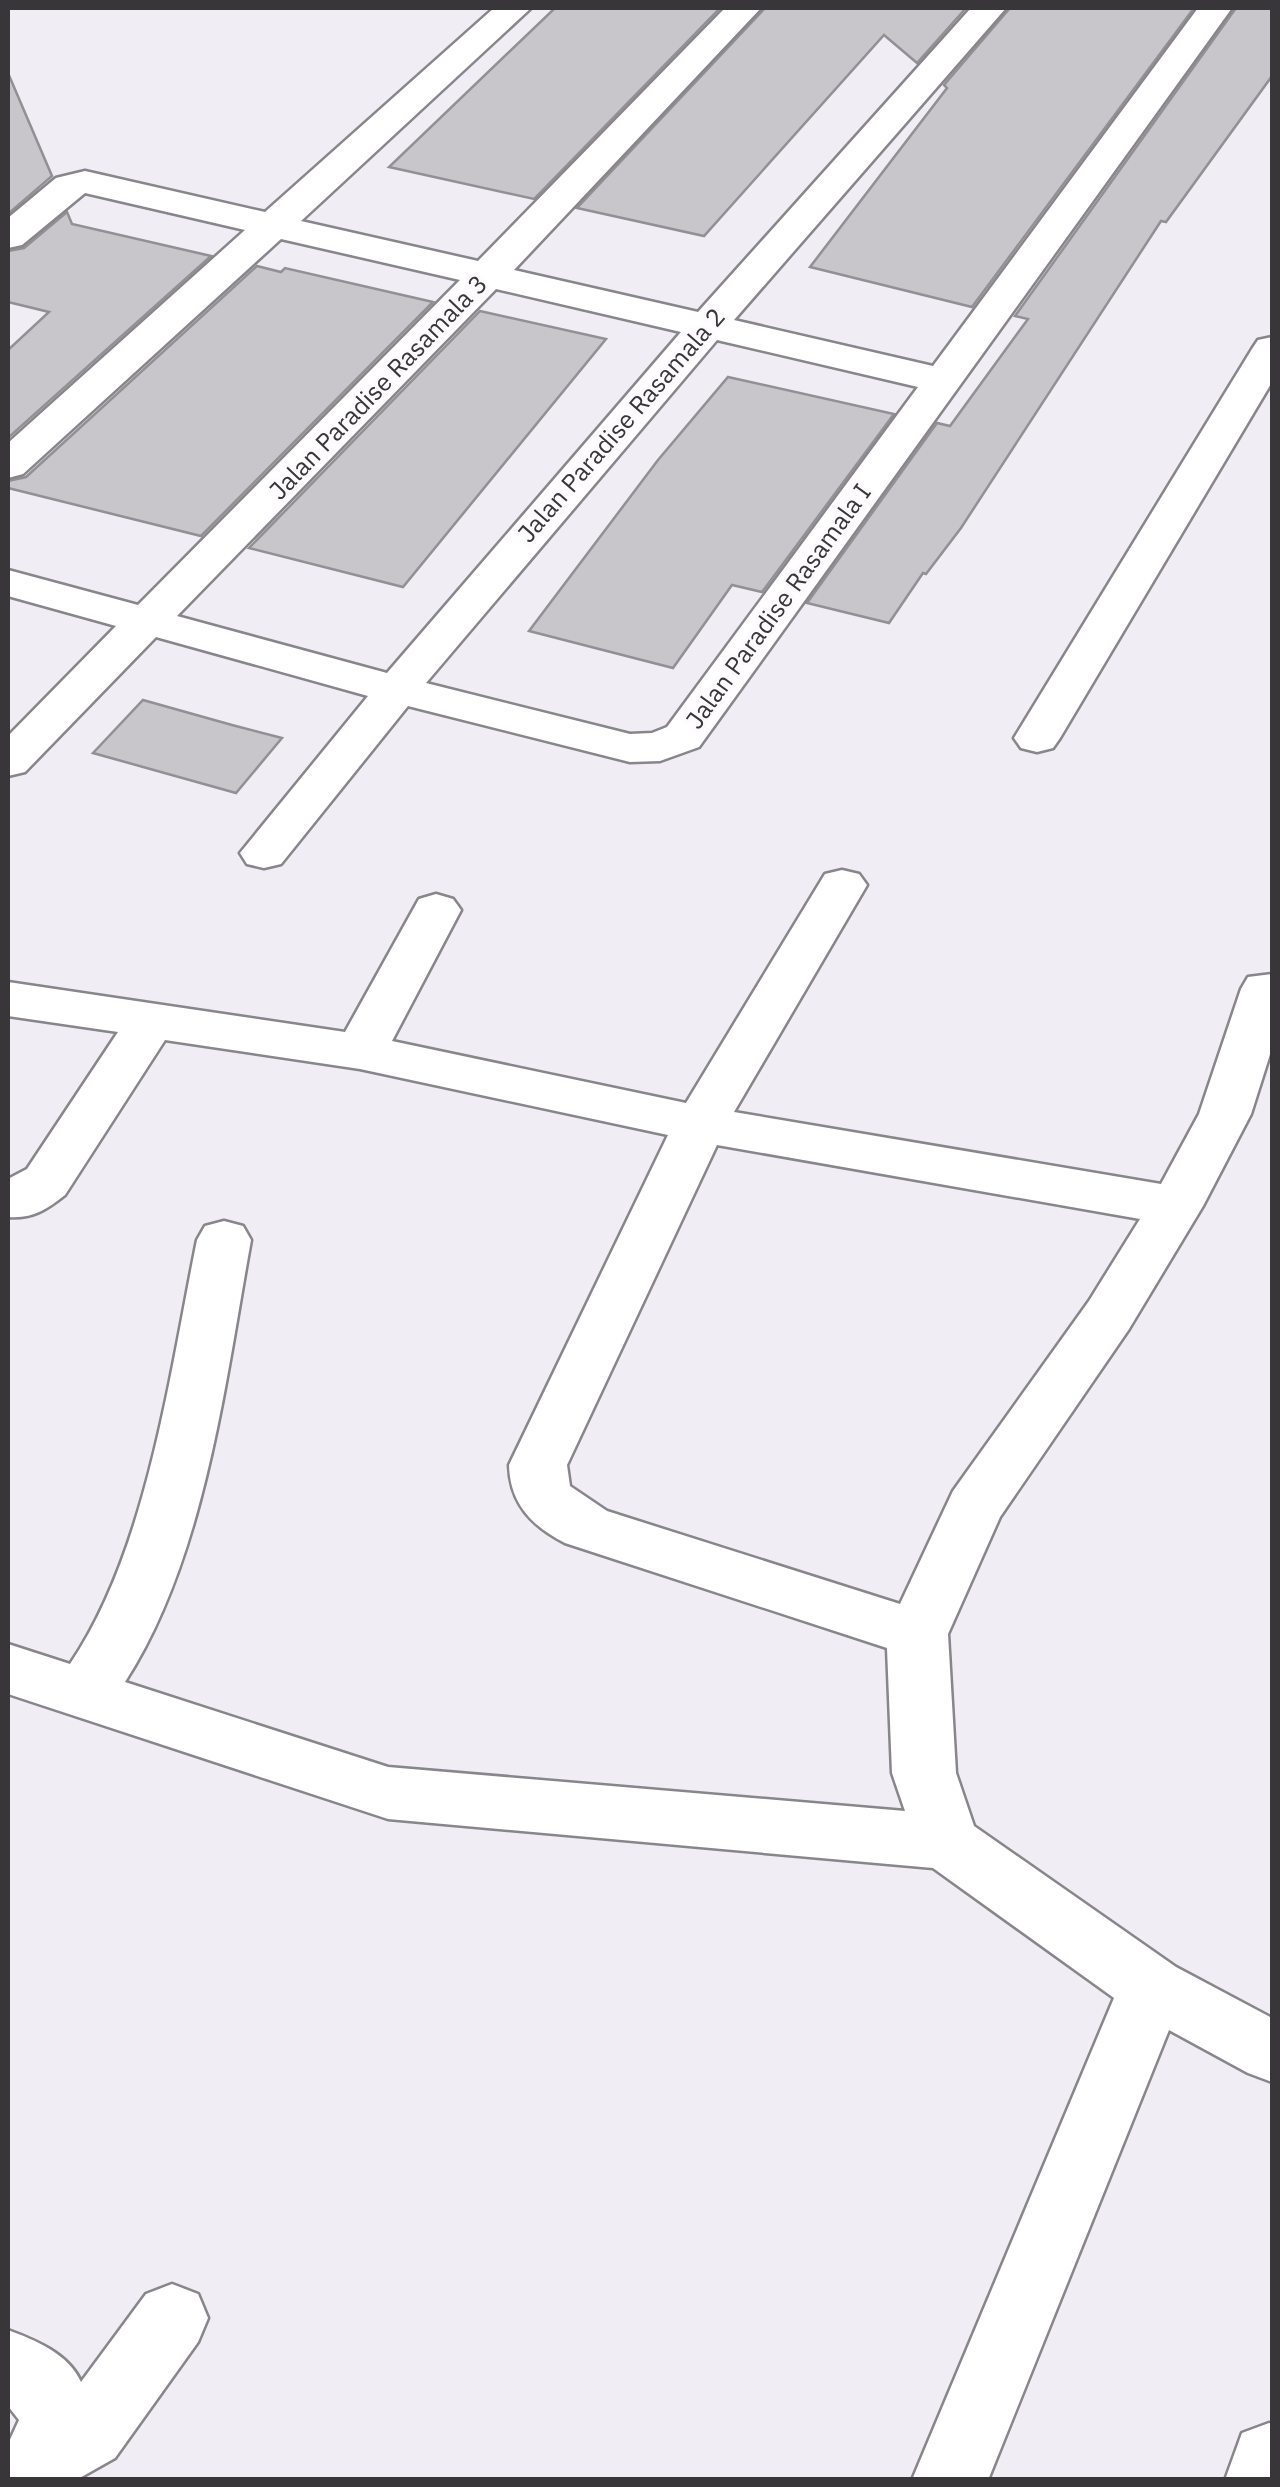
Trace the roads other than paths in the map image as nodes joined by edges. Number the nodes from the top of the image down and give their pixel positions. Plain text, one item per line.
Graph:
1 (514, 8) edge
2 (744, 8) edge
3 (989, 8) edge
4 (1215, 8) edge
5 (276, 226) junction
6 (8, 237) edge
7 (487, 275) junction
8 (705, 326) junction
9 (1272, 349) edge
10 (941, 380) junction
11 (8, 465) edge
12 (8, 582) edge
13 (148, 620) junction
14 (394, 689) junction
15 (1037, 738) dead end
16 (8, 762) edge
17 (264, 853) dead end
18 (842, 886) dead end
19 (436, 910) dead end
20 (1266, 989) dead end
21 (8, 999) edge
22 (152, 1020) junction
23 (360, 1052) junction
24 (700, 1124) junction
25 (8, 1198) edge
26 (1176, 1206) junction
27 (224, 1240) dead end
28 (917, 1634) junction
29 (32, 1688) edge
30 (947, 1842) junction
31 (1152, 1988) junction
32 (1272, 2052) edge
33 (172, 2318) dead end
34 (8, 2365) edge
35 (37, 2466) edge
36 (950, 2480) edge

1 - 5 street
2 - 7 street, Jalan Paradise Rasamala 3
3 - 8 street, Jalan Paradise Rasamala 2
4 - 10 street, Jalan Paradise Rasamala I
5 - 6 street
5 - 7 street
5 - 11 street
7 - 8 street
7 - 13 street, Jalan Paradise Rasamala 3
8 - 10 street
8 - 14 street, Jalan Paradise Rasamala 2
9 - 15 street
10 - 14 street, Jalan Paradise Rasamala I
12 - 13 street, Jalan Paradise Rasamala I
13 - 14 street, Jalan Paradise Rasamala I
13 - 16 street, Jalan Paradise Rasamala 3
14 - 17 street, Jalan Paradise Rasamala 2
18 - 24 street
19 - 23 street
20 - 26 street
21 - 22 street
22 - 23 street
22 - 25 street
23 - 24 street
24 - 26 street
24 - 28 street
26 - 28 street
27 - 29 street
28 - 30 street
29 - 30 street
30 - 31 street
31 - 32 street
31 - 36 street
33 - 35 street
34 - 35 street

